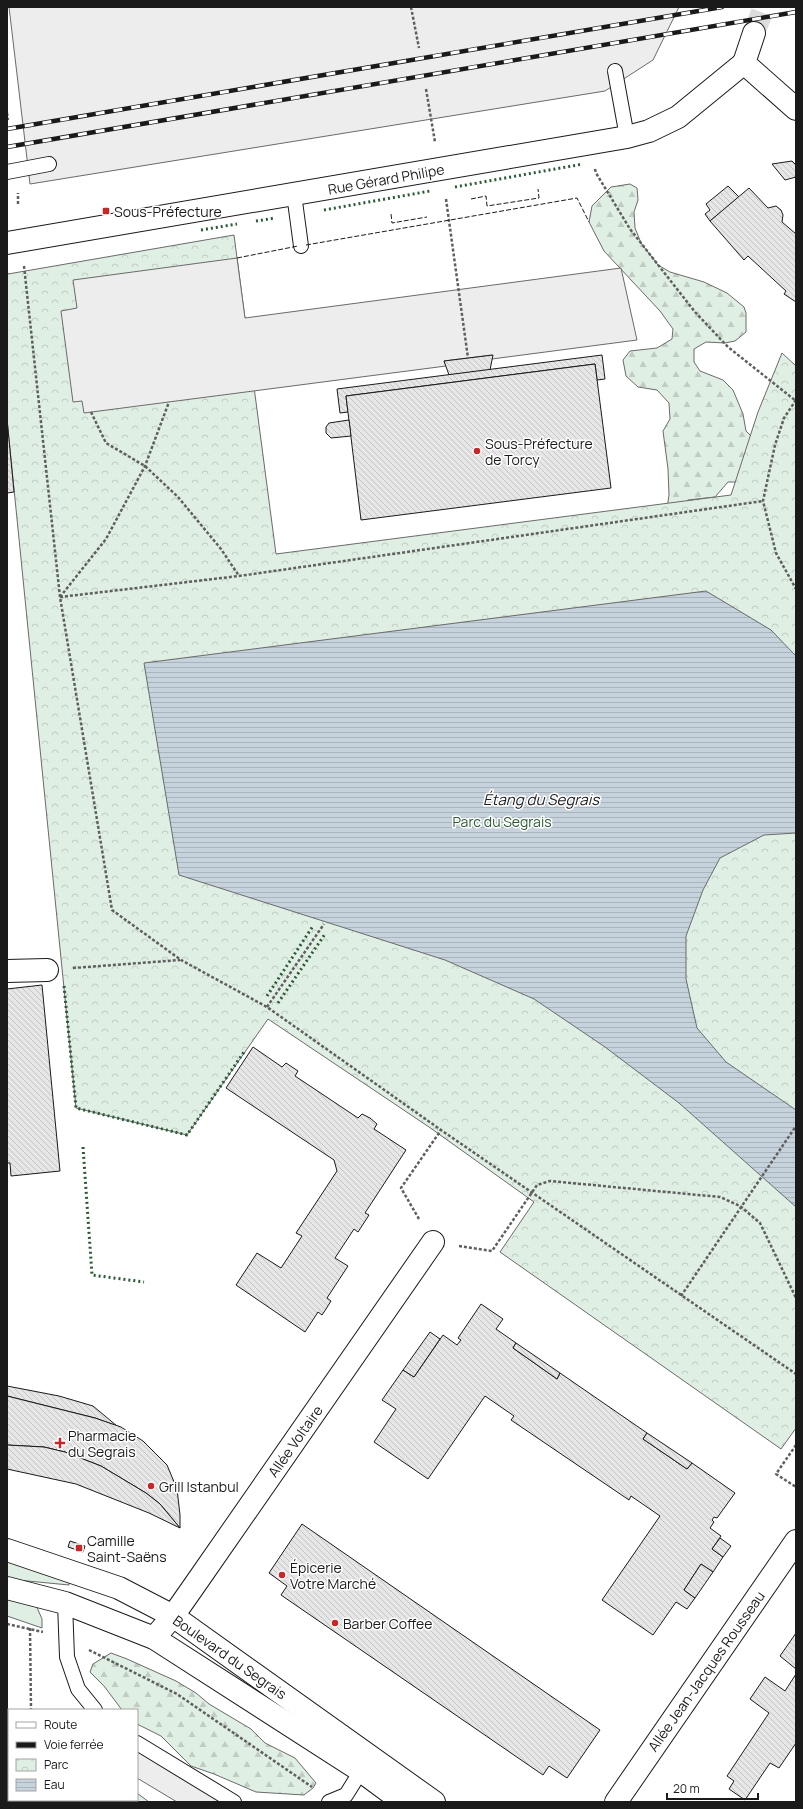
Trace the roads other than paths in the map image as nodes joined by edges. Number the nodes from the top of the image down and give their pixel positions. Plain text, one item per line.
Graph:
1 (754, 33) tunnel mouth
2 (744, 63) junction
3 (616, 71) dead end
4 (796, 109) edge
5 (627, 137) junction
6 (49, 164) dead end
7 (7, 172) edge
8 (294, 194) junction
9 (7, 243) edge
10 (301, 246) dead end
11 (47, 970) road end
12 (7, 971) edge
13 (433, 1242) road end
14 (796, 1541) edge
15 (7, 1550) edge
16 (7, 1588) edge
17 (65, 1603) junction
18 (173, 1616) junction
19 (154, 1638) junction
20 (94, 1709) edge
21 (138, 1744) edge
22 (361, 1771) junction
23 (234, 1802) edge
24 (329, 1802) edge
25 (403, 1802) edge
26 (434, 1802) edge
27 (616, 1802) edge

1 - 2 street
2 - 4 street
2 - 5 street, Rue Gérard Philipe
3 - 5 lane
5 - 8 street, Rue Gérard Philipe
6 - 7 lane
8 - 9 street, Rue Gérard Philipe
8 - 10 lane
11 - 12 street
13 - 18 street, Allée Voltaire
14 - 27 street, Allée Jean-Jacques Rousseau
15 - 18 street, Boulevard du Segrais
16 - 17 street, Boulevard du Segrais
17 - 19 street, Boulevard du Segrais
17 - 20 lane
18 - 19 street, Allée Voltaire
18 - 26 street, Boulevard du Segrais
19 - 22 street, Boulevard du Segrais
21 - 23 lane
22 - 24 lane
22 - 25 street, Boulevard du Segrais

